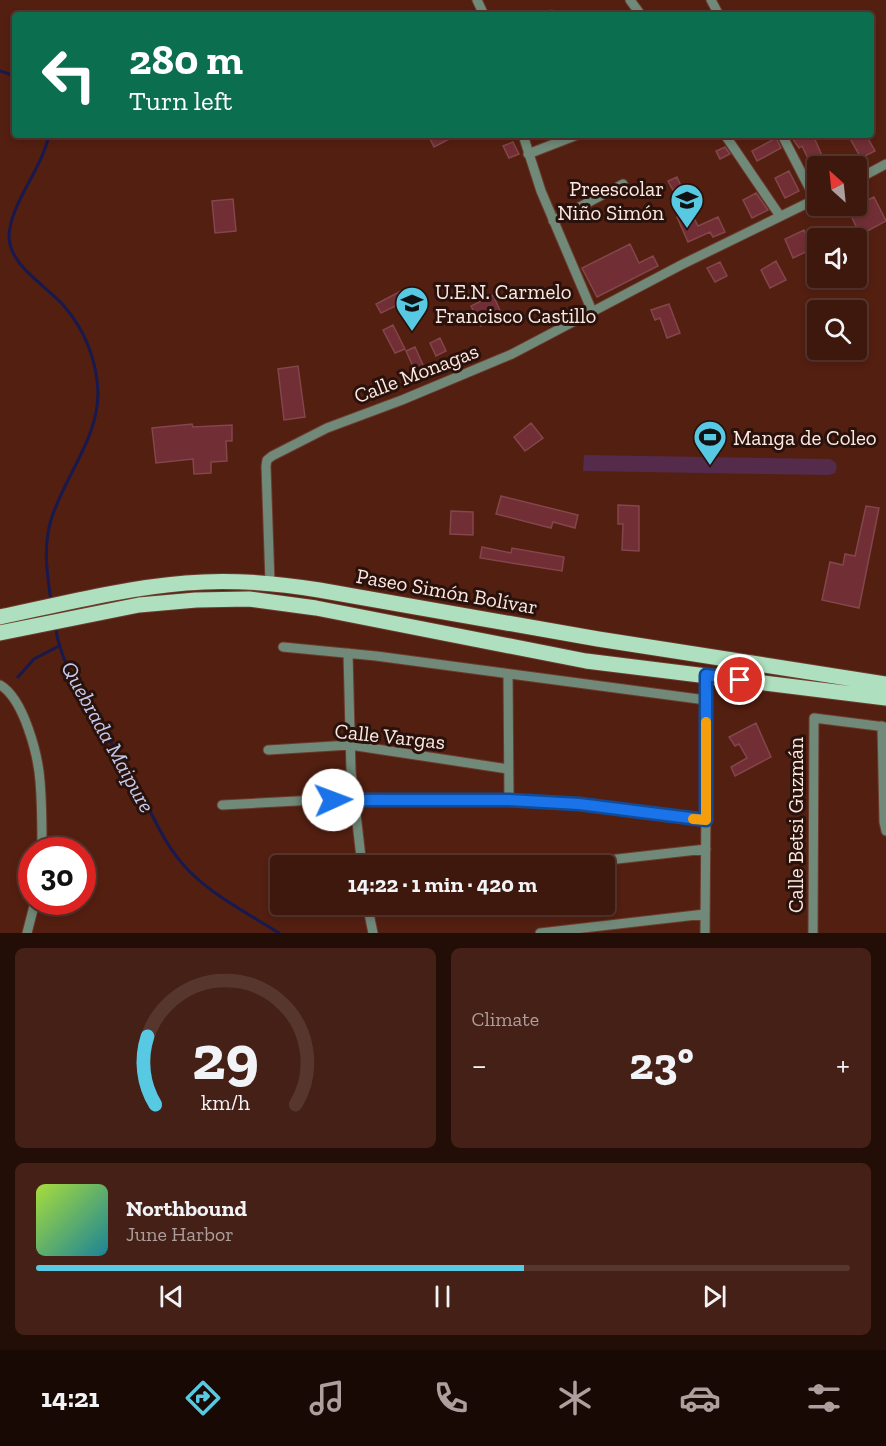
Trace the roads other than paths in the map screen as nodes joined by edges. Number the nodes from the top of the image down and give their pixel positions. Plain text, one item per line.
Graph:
1 (524, 138) edge
2 (569, 138) edge
3 (727, 138) edge
4 (784, 138) edge
5 (528, 154) junction
6 (886, 164) edge
7 (867, 174) edge
8 (807, 181) edge
9 (622, 184) dead end
10 (807, 204) edge
11 (780, 216) junction
12 (553, 221) junction
13 (592, 311) junction
14 (270, 583) junction
15 (0, 617) edge
16 (0, 633) edge
17 (284, 647) dead end
18 (348, 653) junction
19 (508, 674) junction
20 (706, 675) junction
21 (886, 684) edge
22 (0, 685) edge
23 (886, 698) edge
24 (706, 700) junction
25 (884, 727) edge
26 (350, 745) junction
27 (268, 750) dead end
28 (508, 769) junction
29 (354, 798) junction
30 (509, 800) junction
31 (222, 805) dead end
32 (885, 809) edge
33 (706, 820) junction
34 (886, 831) edge
35 (42, 837) edge
36 (705, 849) junction
37 (360, 855) edge
38 (615, 859) edge
39 (705, 914) junction
40 (32, 915) edge
41 (369, 915) edge
42 (27, 933) edge
43 (373, 933) edge
44 (540, 933) edge
45 (705, 933) edge
46 (813, 933) edge

1 - 5 street
2 - 5 street
3 - 11 street
4 - 8 street
5 - 12 street
6 - 7 street
9 - 12 street
10 - 11 street, Calle Monagas
11 - 13 street, Calle Monagas
12 - 13 street
13 - 14 street, Calle Monagas
14 - 15 main road, Paseo Simón Bolívar
14 - 21 main road, Paseo Simón Bolívar
16 - 20 main road, Paseo Simón Bolívar
17 - 18 street
18 - 19 street
18 - 26 street
19 - 24 street
19 - 28 street
20 - 23 main road, Paseo Simón Bolívar
20 - 24 street
22 - 35 street
24 - 33 street
25 - 32 street
25 - 46 street, Calle Betsi Guzmán
26 - 27 street, Calle Vargas
26 - 28 street, Calle Vargas
26 - 29 street
28 - 30 street
29 - 30 street
29 - 31 street
29 - 37 street
30 - 33 street
32 - 34 street
33 - 36 street
36 - 38 street
36 - 39 street
39 - 44 street
39 - 45 street
40 - 42 street
41 - 43 street

